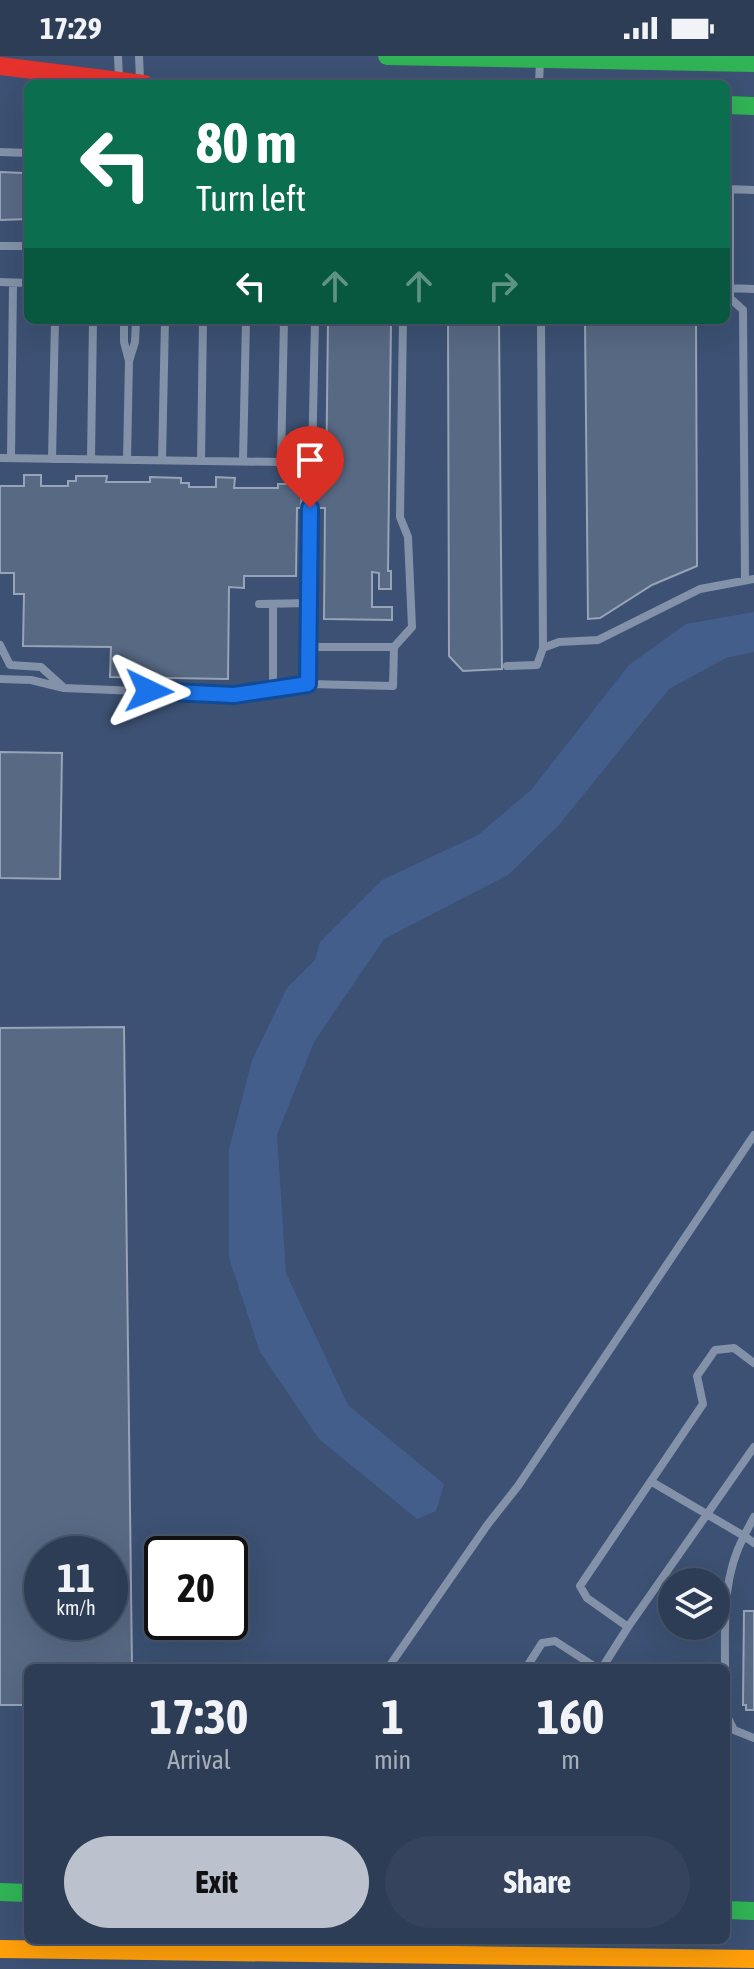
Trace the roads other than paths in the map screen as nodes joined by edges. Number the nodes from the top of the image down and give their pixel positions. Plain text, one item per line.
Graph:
1 (118, 56) edge
2 (139, 56) edge
3 (387, 56) edge
4 (540, 61) junction
5 (754, 63) edge
6 (0, 66) edge
7 (105, 80) edge
8 (120, 80) edge
9 (141, 80) edge
10 (539, 80) edge
11 (730, 105) edge
12 (754, 106) edge
13 (0, 152) edge
14 (24, 153) edge
15 (730, 190) edge
16 (754, 190) edge
17 (0, 246) edge
18 (24, 246) edge
19 (0, 282) edge
20 (13, 283) junction
21 (24, 283) edge
22 (730, 288) edge
23 (754, 289) edge
24 (730, 298) edge
25 (55, 324) edge
26 (93, 324) edge
27 (124, 324) edge
28 (136, 324) edge
29 (165, 324) edge
30 (203, 324) edge
31 (246, 324) edge
32 (284, 324) edge
33 (315, 324) edge
34 (403, 324) edge
35 (541, 324) edge
36 (129, 361) junction
37 (0, 458) edge
38 (11, 458) junction
39 (52, 459) junction
40 (91, 459) junction
41 (127, 460) junction
42 (162, 460) junction
43 (201, 461) junction
44 (243, 461) junction
45 (281, 462) junction
46 (312, 464) junction
47 (310, 488) dead end
48 (310, 508) dead end
49 (750, 579) edge
50 (310, 603) junction
51 (259, 604) dead end
52 (273, 604) junction
53 (0, 645) edge
54 (309, 647) junction
55 (394, 647) junction
56 (543, 648) junction
57 (507, 666) dead end
58 (0, 679) edge
59 (308, 684) junction
60 (64, 688) junction
61 (273, 688) junction
62 (754, 1135) edge
63 (754, 1363) edge
64 (754, 1447) edge
65 (652, 1482) junction
66 (707, 1516) junction
67 (754, 1517) edge
68 (744, 1536) junction
69 (754, 1543) edge
70 (628, 1627) junction
71 (391, 1664) edge
72 (529, 1664) edge
73 (593, 1664) edge
74 (603, 1664) edge
75 (725, 1664) edge
76 (730, 1722) edge
77 (754, 1738) edge
78 (0, 1892) edge
79 (24, 1893) edge
80 (730, 1910) edge
81 (754, 1911) edge
82 (0, 1949) edge
83 (754, 1959) edge

1 - 8 lane
2 - 9 lane
3 - 4 main road
4 - 5 main road
4 - 10 lane
6 - 7 main road
11 - 12 main road
13 - 14 lane
15 - 16 lane
17 - 18 lane
19 - 20 lane
20 - 21 lane
20 - 38 lane
22 - 23 lane
24 - 49 lane
25 - 39 lane
26 - 40 lane
27 - 36 lane
28 - 36 lane
29 - 42 lane
30 - 43 lane
31 - 44 lane
32 - 45 lane
33 - 46 lane
34 - 55 lane
35 - 56 lane
36 - 41 lane
37 - 38 lane
38 - 39 lane
39 - 40 lane
40 - 41 lane
41 - 42 lane
42 - 43 lane
43 - 44 lane
44 - 45 lane
45 - 46 lane
46 - 47 lane
48 - 50 lane
49 - 56 lane
50 - 52 lane
50 - 54 lane
51 - 52 lane
52 - 61 lane
53 - 60 lane
54 - 55 lane
54 - 59 lane
55 - 59 lane
56 - 57 lane
58 - 60 lane
59 - 61 lane
60 - 61 lane
62 - 71 lane
63 - 65 lane
64 - 66 lane
65 - 66 lane
65 - 70 lane
66 - 68 lane
66 - 70 lane
67 - 68 lane
68 - 69 lane
68 - 75 lane
70 - 74 lane
72 - 73 lane
76 - 77 lane
78 - 79 main road
80 - 81 main road
82 - 83 main road

